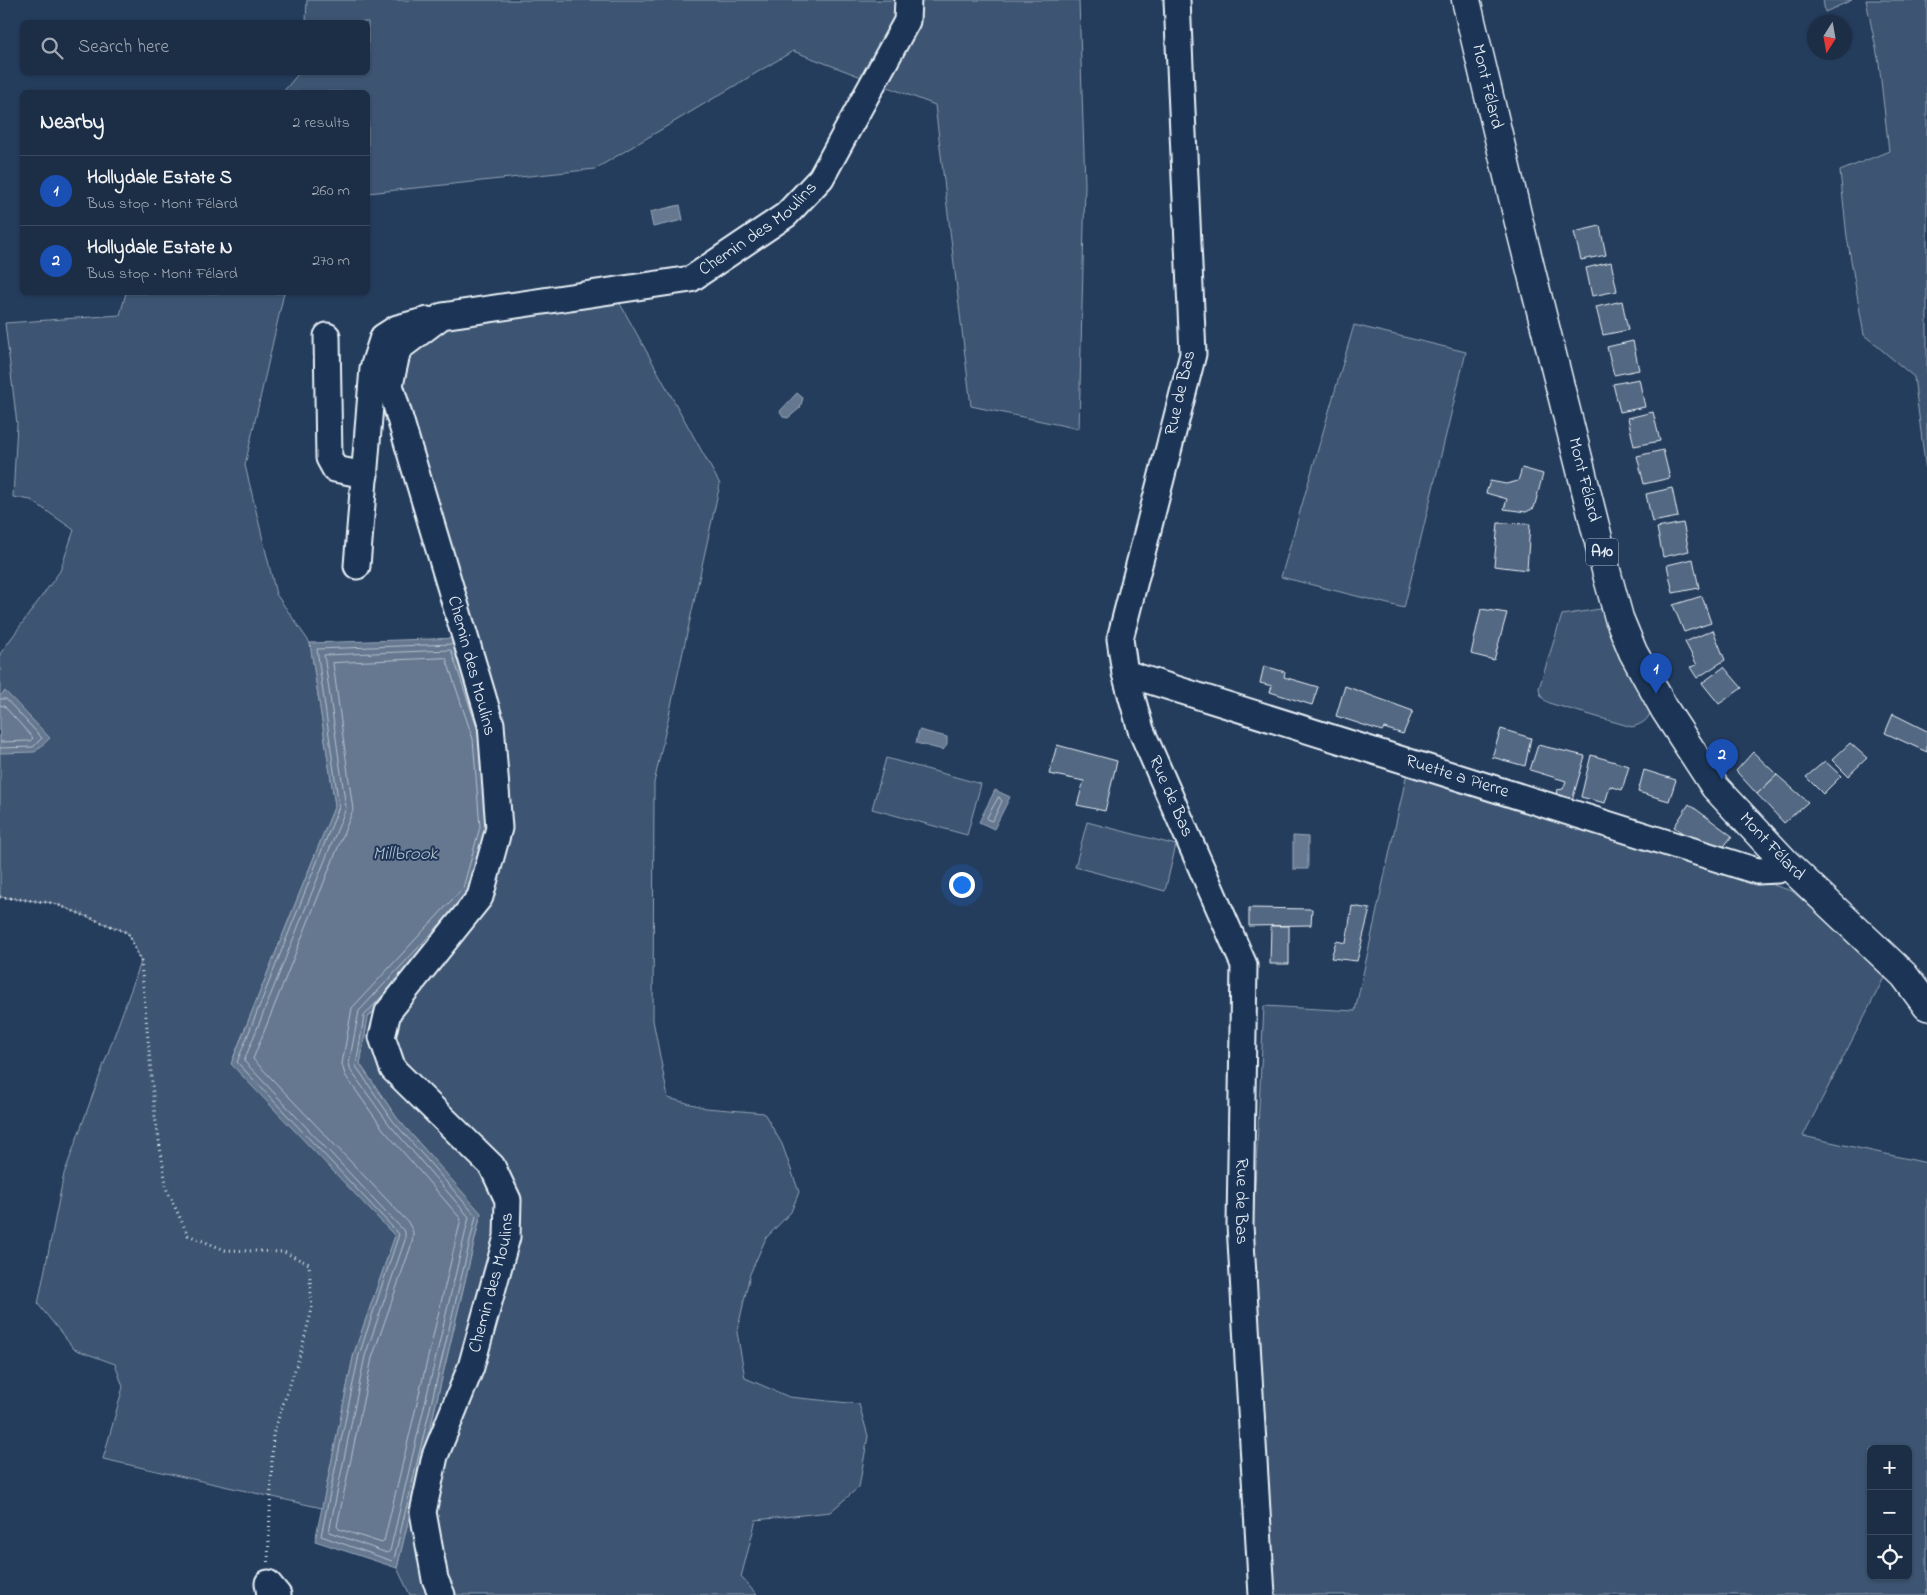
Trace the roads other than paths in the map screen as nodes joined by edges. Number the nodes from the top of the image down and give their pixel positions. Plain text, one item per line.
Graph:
1 (908, 0) edge
2 (1177, 0) edge
3 (1466, 0) edge
4 (442, 316) junction
5 (327, 336) dead end
6 (365, 474) junction
7 (357, 566) dead end
8 (1125, 674) junction
9 (1788, 864) junction
10 (1927, 1006) edge
11 (442, 1595) edge
12 (1262, 1595) edge

1 - 4 street, Chemin des Moulins
2 - 8 street, Rue de Bas
3 - 9 main road, Mont Félard / A10
4 - 6 street
4 - 11 street, Chemin des Moulins
5 - 6 street
6 - 7 street
8 - 9 street, Ruette a Pierre
8 - 12 street, Rue de Bas
9 - 10 main road, Mont Félard / A10

